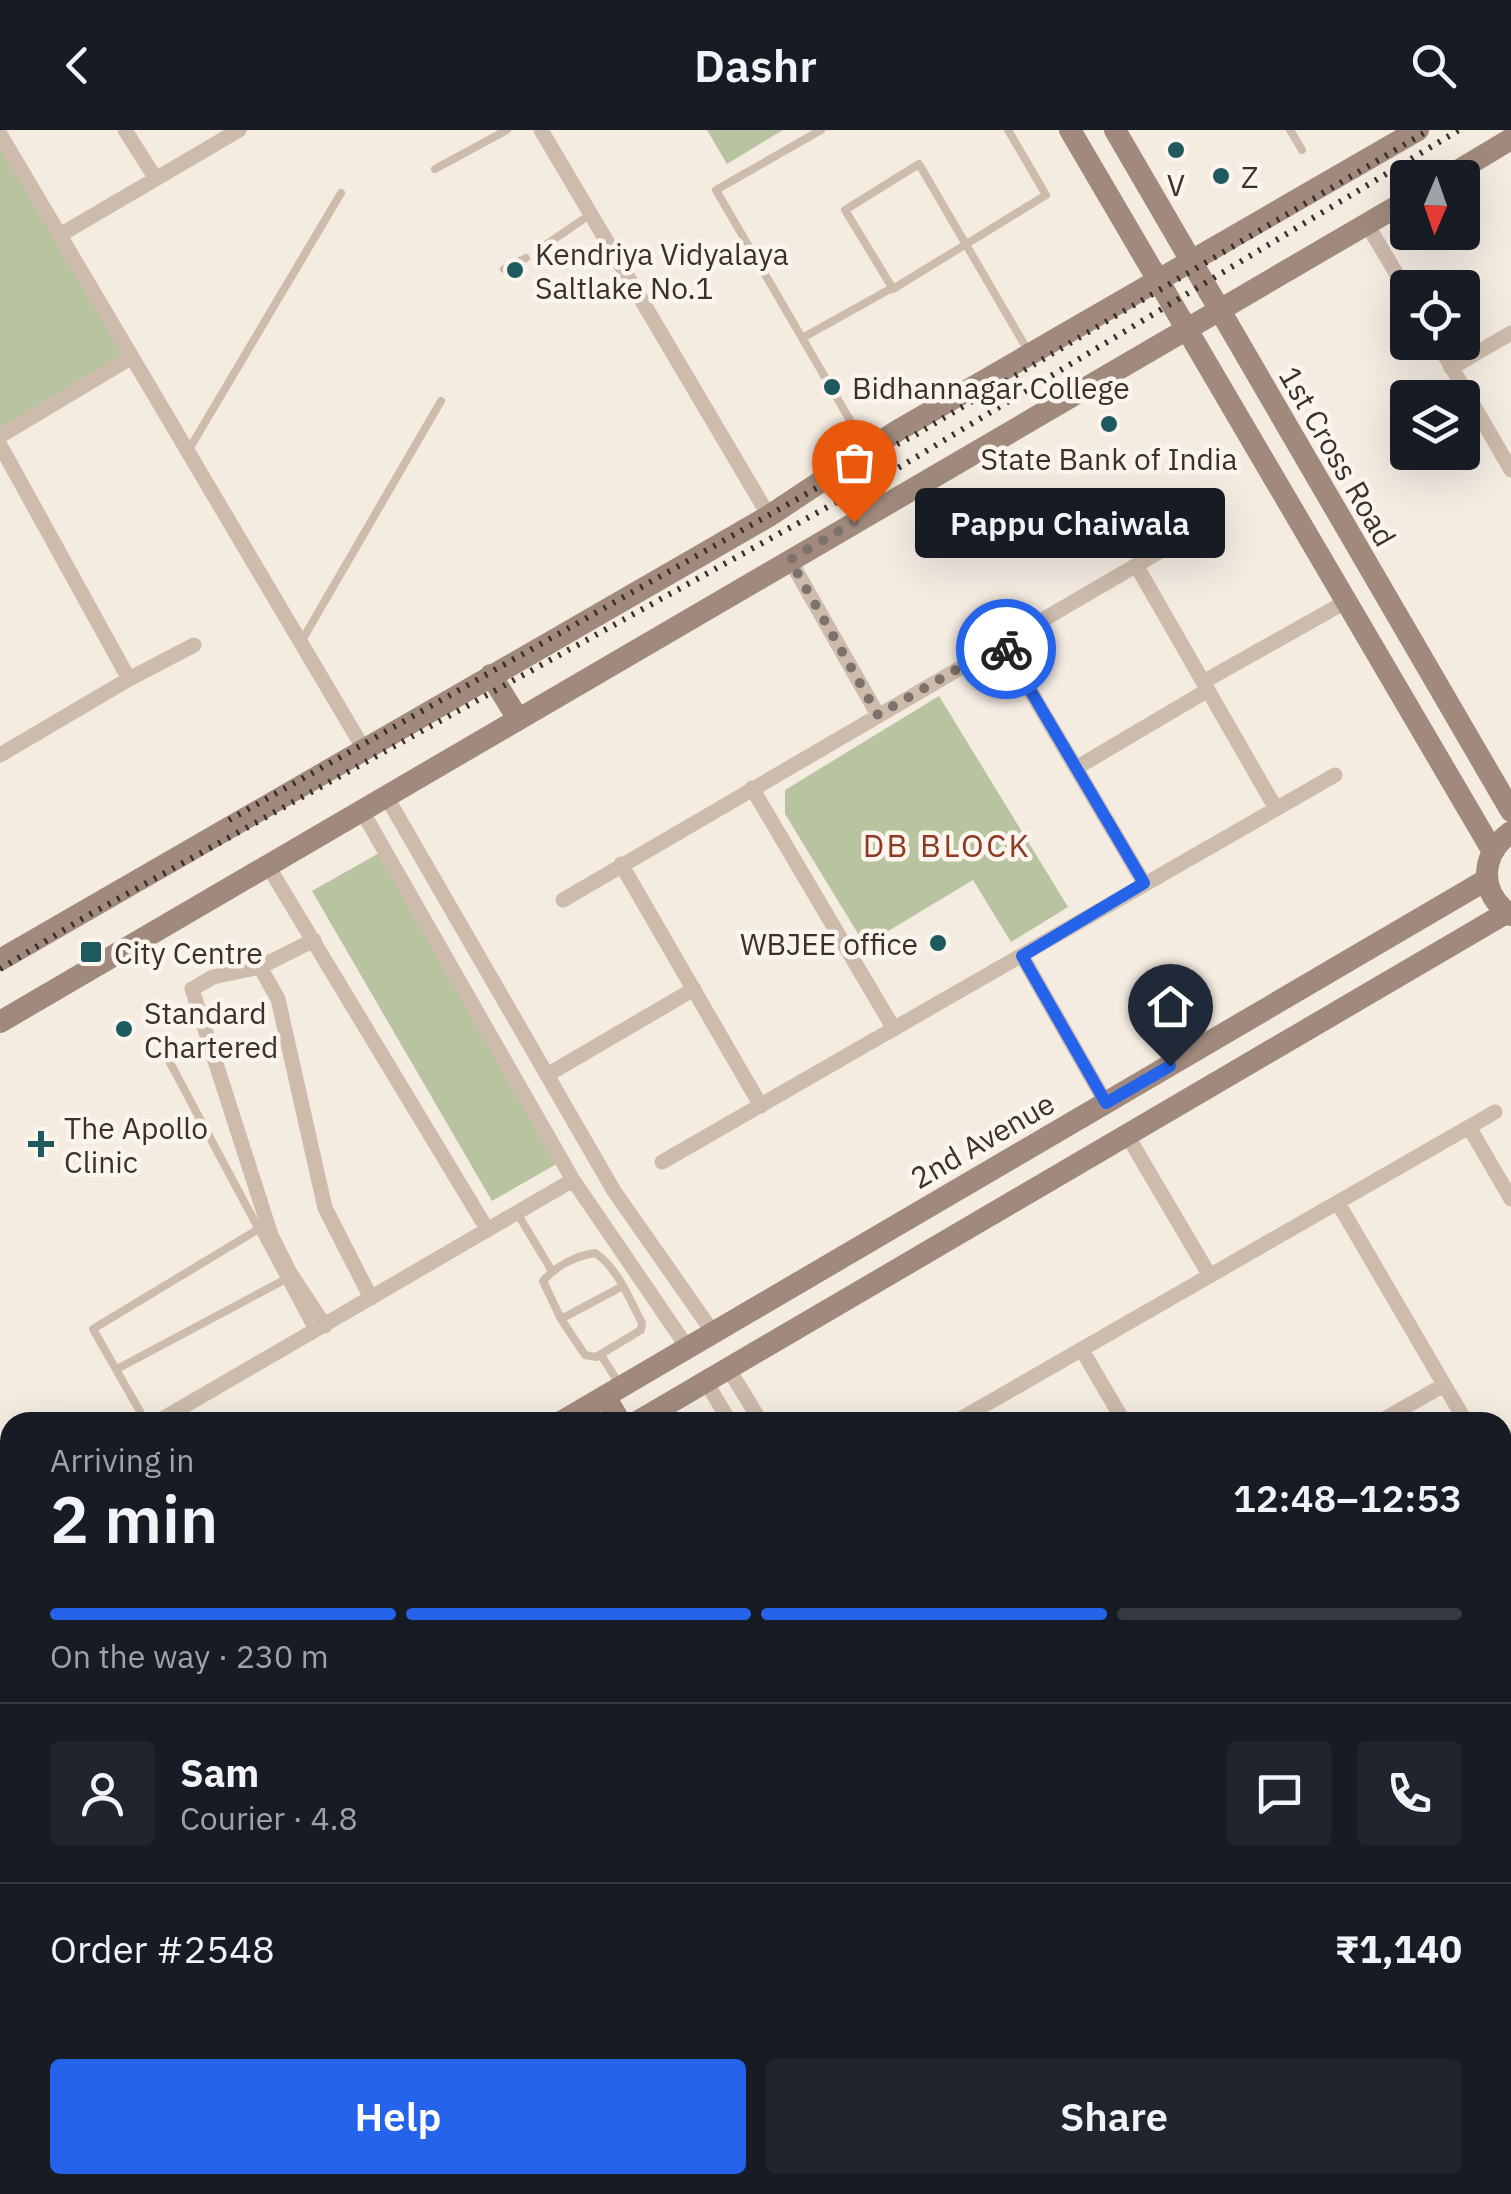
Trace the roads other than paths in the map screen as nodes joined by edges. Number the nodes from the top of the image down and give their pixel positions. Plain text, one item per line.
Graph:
1 (126, 130) edge
2 (239, 130) edge
3 (507, 130) edge
4 (541, 130) edge
5 (820, 130) edge
6 (1008, 130) edge
7 (1070, 130) edge
8 (1115, 130) edge
9 (1290, 130) edge
10 (1418, 130) edge
11 (0, 134) edge
12 (1511, 139) edge
13 (1302, 150) dead end
14 (1476, 160) edge
15 (435, 168) dead end
16 (156, 179) junction
17 (341, 193) dead end
18 (1390, 211) edge
19 (591, 214) junction
20 (1368, 224) junction
21 (60, 235) junction
22 (967, 244) junction
23 (544, 246) dead end
24 (526, 258) dead end
25 (1188, 260) junction
26 (504, 269) dead end
27 (1395, 270) edge
28 (1158, 278) junction
29 (892, 288) junction
30 (1218, 311) junction
31 (1186, 327) junction
32 (1511, 333) edge
33 (804, 337) junction
34 (1030, 353) junction
35 (132, 357) junction
36 (1446, 360) edge
37 (1451, 368) junction
38 (440, 401) dead end
39 (0, 436) edge
40 (0, 445) edge
41 (188, 450) junction
42 (867, 450) junction
43 (1511, 470) edge
44 (769, 516) junction
45 (1200, 528) dead end
46 (790, 560) junction
47 (1136, 565) junction
48 (1347, 601) junction
49 (301, 642) junction
50 (1002, 643) junction
51 (194, 646) dead end
52 (492, 675) junction
53 (129, 679) junction
54 (1205, 686) junction
55 (878, 715) junction
56 (518, 719) junction
57 (2, 750) edge
58 (366, 750) junction
59 (1076, 768) junction
60 (1335, 775) dead end
61 (752, 788) junction
62 (386, 796) junction
63 (1275, 807) junction
64 (362, 811) junction
65 (1511, 812) edge
66 (1511, 832) edge
67 (1492, 850) junction
68 (622, 864) junction
69 (268, 866) junction
70 (1486, 880) junction
71 (1144, 883) junction
72 (563, 900) dead end
73 (1509, 914) edge
74 (314, 940) junction
75 (1022, 956) junction
76 (0, 960) edge
77 (260, 967) junction
78 (694, 989) junction
79 (0, 1022) edge
80 (894, 1028) junction
81 (167, 1057) dead end
82 (547, 1075) junction
83 (1106, 1103) junction
84 (761, 1106) junction
85 (1495, 1112) dead end
86 (1469, 1127) junction
87 (580, 1132) junction
88 (1127, 1135) junction
89 (554, 1147) junction
90 (662, 1162) dead end
91 (573, 1180) junction
92 (1511, 1199) edge
93 (1338, 1203) junction
94 (516, 1214) junction
95 (487, 1229) junction
96 (257, 1230) junction
97 (552, 1271) junction
98 (1210, 1276) junction
99 (284, 1280) junction
100 (623, 1286) junction
101 (370, 1298) junction
102 (561, 1318) junction
103 (319, 1329) junction
104 (712, 1332) junction
105 (687, 1347) junction
106 (1082, 1350) junction
107 (601, 1355) junction
108 (728, 1368) junction
109 (118, 1369) junction
110 (706, 1382) junction
111 (1444, 1385) junction
112 (613, 1391) junction
113 (141, 1412) edge
114 (175, 1412) edge
115 (578, 1412) edge
116 (618, 1412) edge
117 (654, 1412) edge
118 (724, 1412) edge
119 (755, 1412) edge
120 (972, 1412) edge
121 (1118, 1412) edge
122 (1397, 1412) edge
123 (1460, 1412) edge

1 - 16 street
2 - 16 street
3 - 15 lane
4 - 19 street
5 - 33 lane
6 - 22 lane
7 - 28 street
8 - 25 street, 1st Cross Road
9 - 13 lane
10 - 25 street
11 - 21 street
12 - 14 street
16 - 21 street
17 - 41 lane
18 - 20 street
19 - 23 lane
19 - 44 street
20 - 27 street
20 - 30 street
21 - 35 street
22 - 29 lane
22 - 29 lane
22 - 34 lane
24 - 26 lane
25 - 28 street
25 - 30 street, 1st Cross Road
28 - 31 street
28 - 34 street
29 - 33 lane
30 - 31 street
30 - 65 street, 1st Cross Road
31 - 46 street
31 - 48 street
32 - 37 street
33 - 42 lane
34 - 42 street
35 - 39 street
35 - 41 street
36 - 37 street
37 - 43 street
38 - 49 lane
40 - 53 street
41 - 49 street
42 - 44 street
44 - 52 street
45 - 47 street
46 - 55 street
46 - 56 street
47 - 50 street
47 - 54 street
48 - 54 street
48 - 67 street
49 - 58 street
50 - 55 street
50 - 59 street
51 - 53 street
52 - 56 street
52 - 58 street
53 - 57 street
54 - 59 street
54 - 63 street
55 - 61 street
56 - 62 street
58 - 76 street
59 - 71 street
60 - 63 street
61 - 68 street
61 - 80 street
62 - 64 street
62 - 82 street
63 - 71 street
64 - 69 street
64 - 89 street
66 - 67 street
67 - 70 street
68 - 72 street
68 - 78 street
69 - 74 street
69 - 79 street
70 - 73 street
70 - 83 street, 2nd Avenue
71 - 75 street
73 - 88 street
74 - 77 street
74 - 95 street
75 - 80 street
75 - 83 street
77 - 101 street
77 - 103 street
78 - 82 street
78 - 84 street
80 - 84 street
81 - 96 lane
82 - 87 street
83 - 104 street, 2nd Avenue
84 - 90 street
85 - 86 street
86 - 92 street
86 - 93 street
87 - 89 street
87 - 104 street
88 - 98 street
88 - 108 street
89 - 91 street
91 - 94 street
91 - 105 street
93 - 98 street
93 - 111 street
94 - 95 street
94 - 97 lane
95 - 101 street
96 - 99 lane
96 - 109 lane
97 - 100 lane
97 - 102 lane
98 - 106 street
99 - 103 lane
99 - 109 lane
100 - 102 lane
100 - 107 lane
101 - 103 street
102 - 107 lane
103 - 114 street
104 - 105 street, 2nd Avenue
105 - 112 street, 2nd Avenue
106 - 120 street
106 - 121 street
107 - 112 lane
108 - 110 street
108 - 119 street
109 - 113 lane
110 - 117 street
110 - 118 street
111 - 122 street
111 - 123 street
112 - 115 street, 2nd Avenue
112 - 116 street

